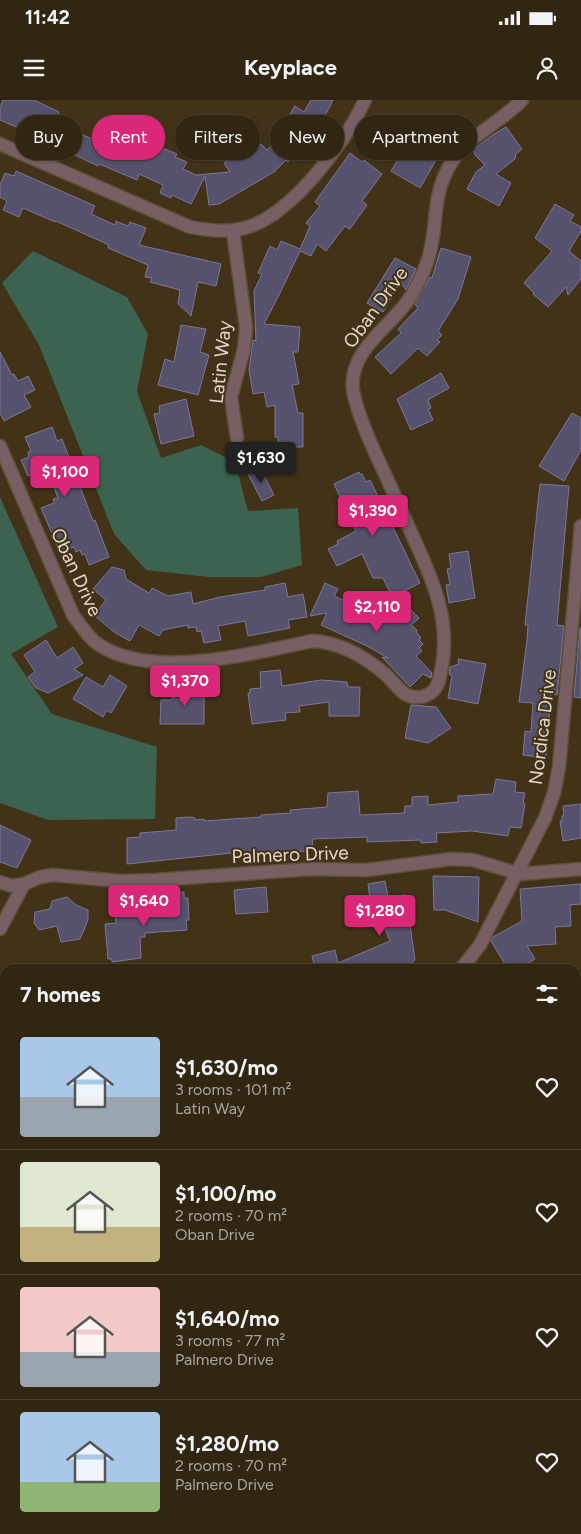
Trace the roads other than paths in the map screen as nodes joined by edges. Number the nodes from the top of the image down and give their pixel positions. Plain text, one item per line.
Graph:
1 (366, 100) edge
2 (522, 100) edge
3 (0, 144) edge
4 (233, 230) junction
5 (236, 438) dead end
6 (0, 446) edge
7 (581, 526) edge
8 (581, 869) edge
9 (517, 873) junction
10 (0, 882) edge
11 (24, 884) junction
12 (0, 929) edge
13 (465, 964) edge

1 - 4 street
2 - 6 street, Oban Drive
3 - 4 street
4 - 5 street, Latin Way
7 - 9 street, Nordica Drive
8 - 9 street, Palmero Drive
9 - 11 street, Palmero Drive
9 - 13 street, Nordica Drive
10 - 11 street, Palmero Drive
11 - 12 street

